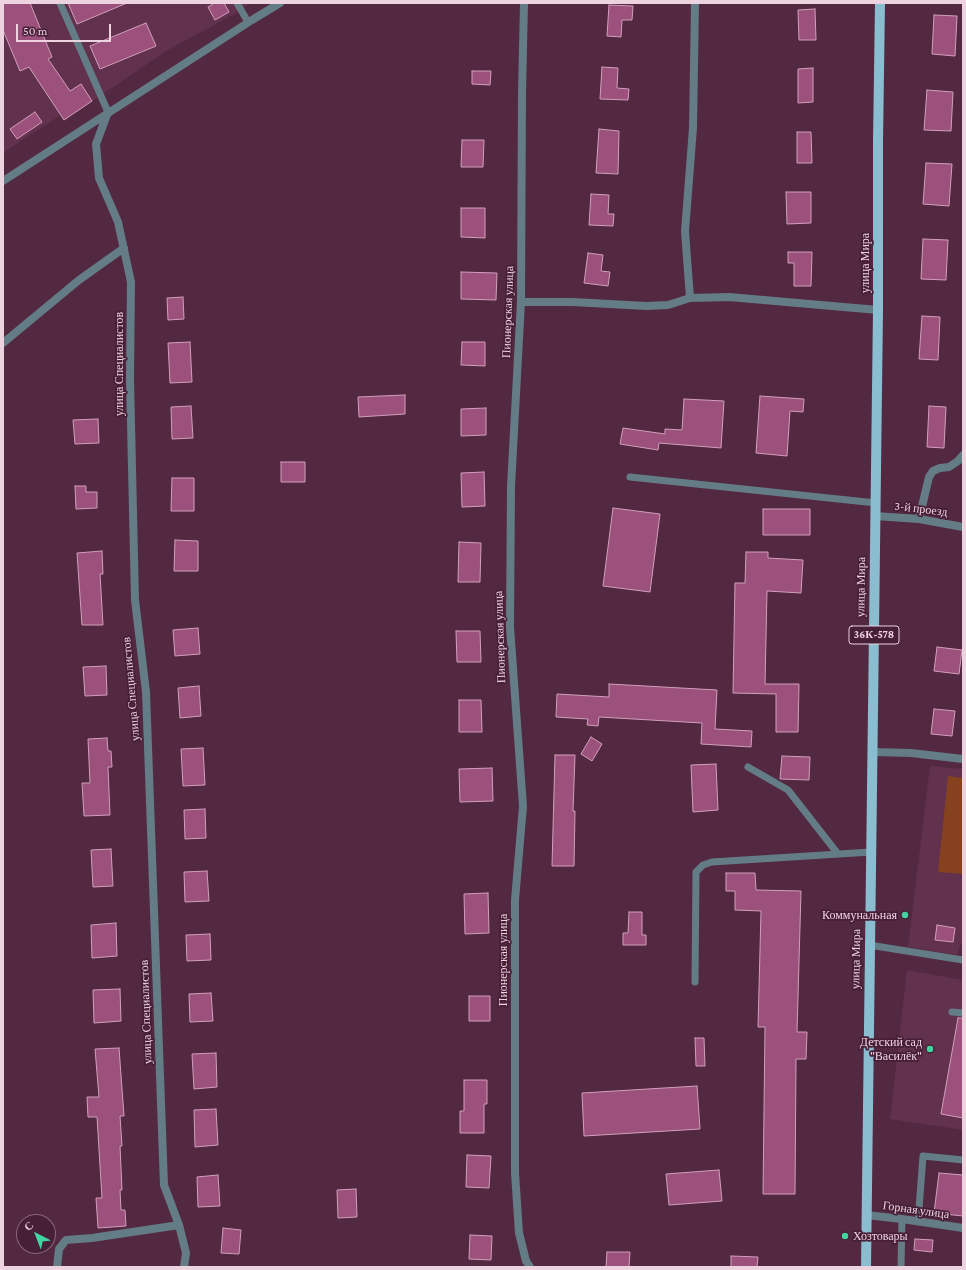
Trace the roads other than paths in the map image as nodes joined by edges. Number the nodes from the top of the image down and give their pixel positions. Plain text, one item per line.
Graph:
1 (60, 3) edge
2 (237, 3) edge
3 (280, 3) edge
4 (524, 3) edge
5 (696, 3) edge
6 (880, 3) edge
7 (248, 22) junction
8 (108, 112) junction
9 (3, 181) edge
10 (124, 248) junction
11 (690, 298) junction
12 (521, 302) junction
13 (878, 310) junction
14 (3, 343) edge
15 (963, 456) edge
16 (630, 477) dead end
17 (876, 502) junction
18 (875, 516) junction
19 (919, 519) junction
20 (963, 527) edge
21 (872, 752) junction
22 (963, 759) edge
23 (748, 767) dead end
24 (871, 852) junction
25 (838, 854) junction
26 (869, 945) junction
27 (963, 960) edge
28 (695, 982) dead end
29 (952, 1012) dead end
30 (963, 1014) edge
31 (963, 1160) edge
32 (866, 1215) junction
33 (902, 1219) junction
34 (918, 1222) junction
35 (179, 1225) junction
36 (963, 1228) edge
37 (57, 1267) edge
38 (184, 1267) edge
39 (530, 1267) edge
40 (866, 1267) edge
41 (901, 1267) edge

1 - 8 lane
2 - 7 lane
3 - 7 street
4 - 12 street, Пионерская улица
5 - 11 street
6 - 13 main road, улица Мира / 36К-578
7 - 8 street
8 - 9 street
8 - 10 street, улица Специалистов
10 - 14 street
10 - 35 street, улица Специалистов
11 - 12 street
11 - 13 street
12 - 39 street, Пионерская улица
13 - 17 main road, улица Мира / 36К-578
15 - 19 street
16 - 17 lane
17 - 18 main road, улица Мира / 36К-578
18 - 19 street, 3-й проезд
18 - 21 main road, улица Мира / 36К-578
19 - 20 street, 3-й проезд
21 - 22 street
21 - 24 main road, улица Мира / 36К-578
23 - 25 lane
24 - 25 lane
24 - 26 main road, улица Мира / 36К-578
25 - 28 lane
26 - 27 lane
26 - 32 main road, улица Мира / 36К-578
29 - 30 lane
31 - 34 lane
32 - 33 street, Горная улица
32 - 40 main road, улица Мира / 36К-578
33 - 34 street, Горная улица
33 - 41 lane
34 - 36 street, Горная улица
35 - 37 street
35 - 38 street, улица Специалистов

